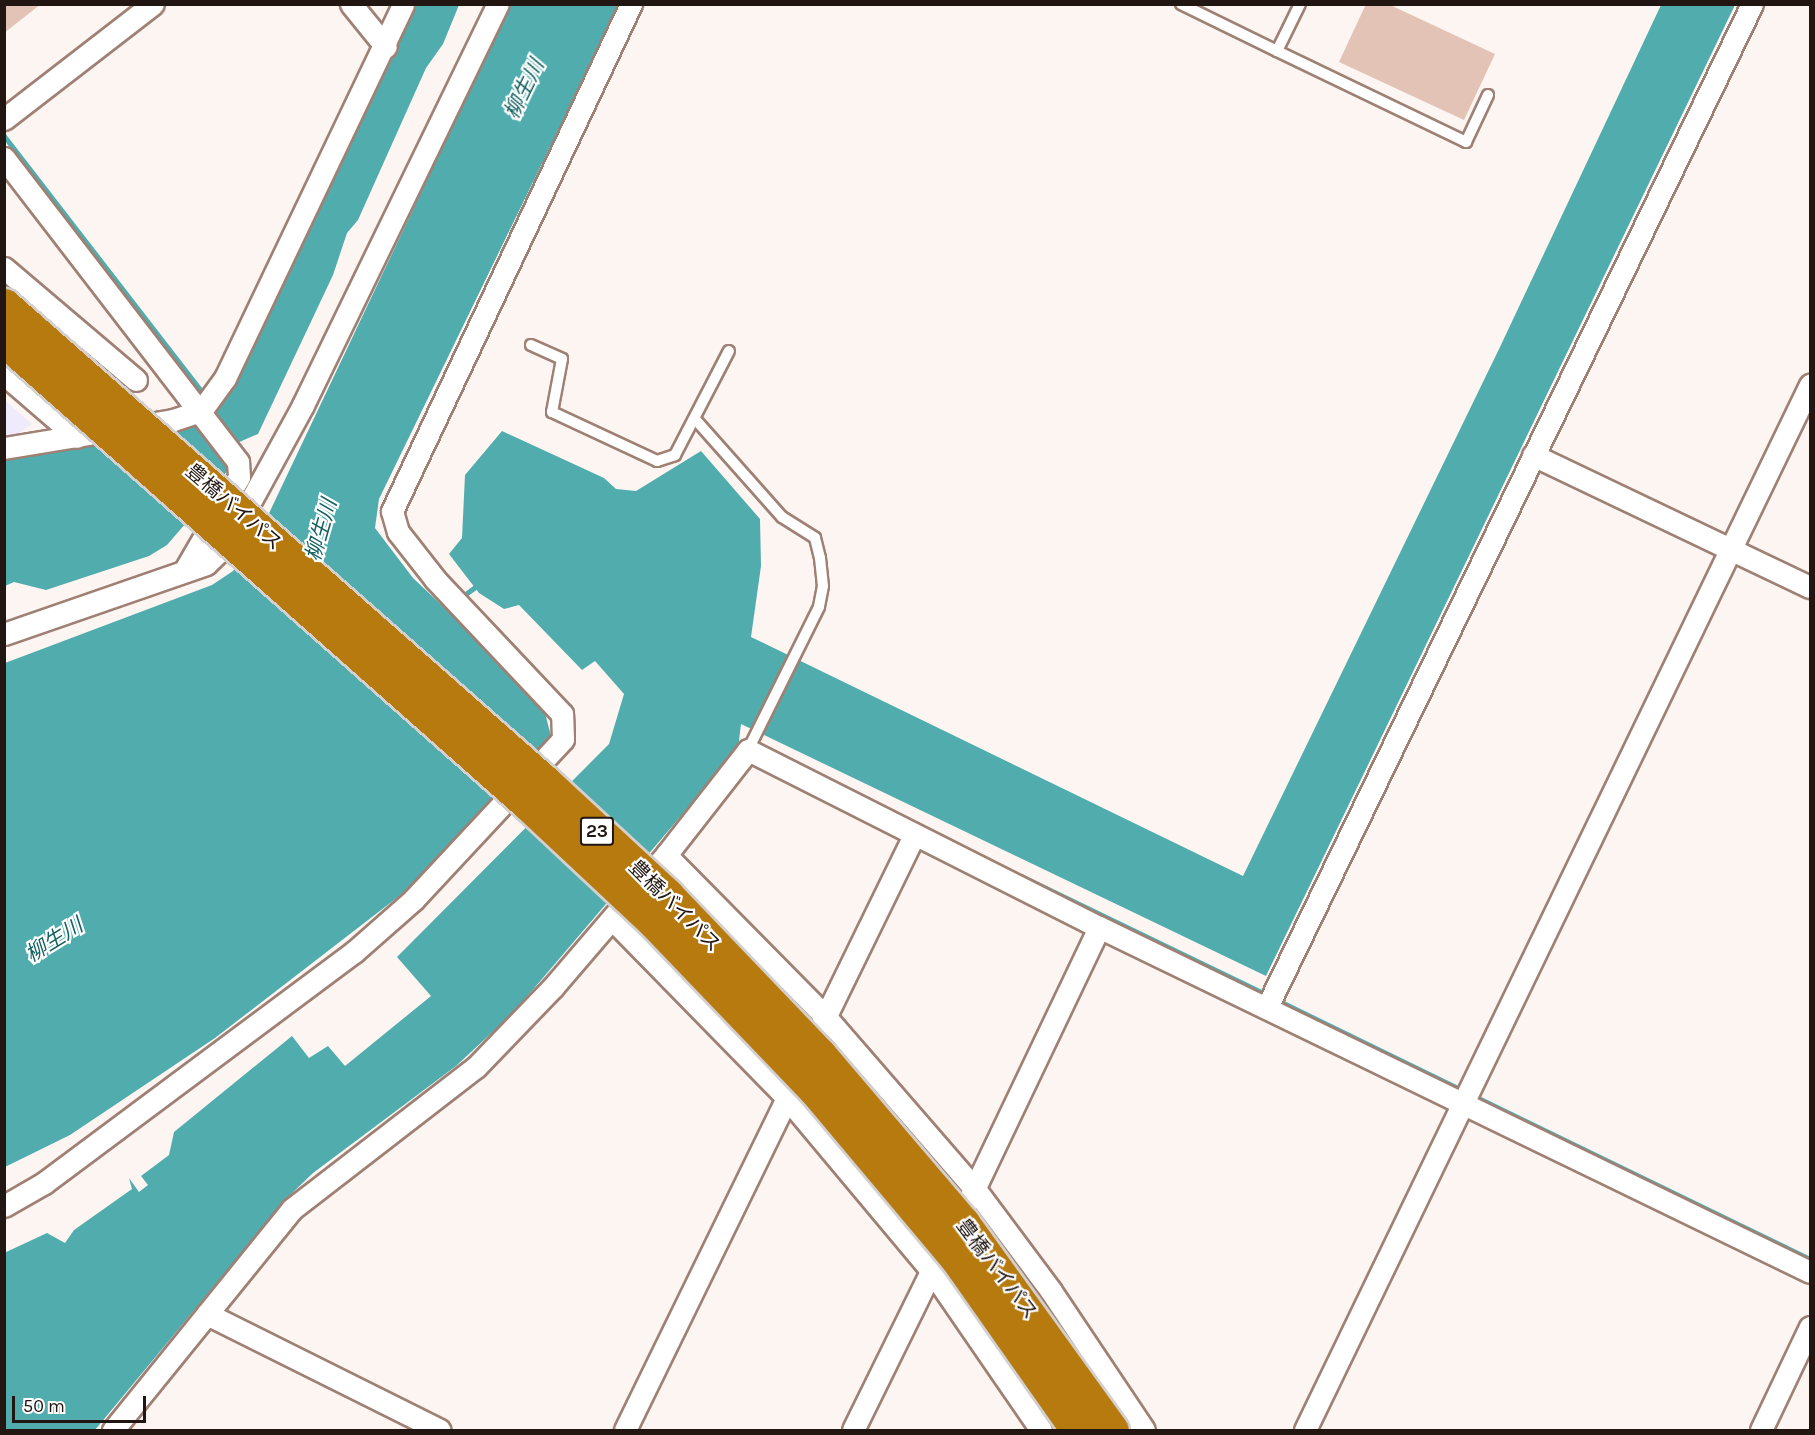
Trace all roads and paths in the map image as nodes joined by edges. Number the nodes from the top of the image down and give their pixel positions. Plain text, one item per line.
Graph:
1 (153, 4) edge
2 (351, 4) edge
3 (403, 4) edge
4 (498, 4) edge
5 (631, 4) edge
6 (1181, 4) edge
7 (1300, 4) edge
8 (1752, 4) edge
9 (386, 48) junction
10 (1277, 51) junction
11 (1488, 95) dead end
12 (5, 118) edge
13 (4, 158) edge
14 (4, 268) edge
15 (4, 305) edge
16 (4, 340) edge
17 (531, 345) dead end
18 (729, 351) dead end
19 (159, 359) junction
20 (4, 374) edge
21 (136, 380) junction
22 (1810, 385) edge
23 (206, 404) junction
24 (696, 418) junction
25 (77, 437) junction
26 (4, 448) edge
27 (1533, 454) junction
28 (1729, 548) junction
29 (186, 568) junction
30 (1810, 587) edge
31 (4, 634) edge
32 (748, 750) junction
33 (914, 835) junction
34 (666, 855) junction
35 (612, 919) junction
36 (1099, 927) junction
37 (1271, 1000) junction
38 (825, 1016) junction
39 (787, 1098) junction
40 (1463, 1103) junction
41 (975, 1189) junction
42 (4, 1206) edge
43 (931, 1270) junction
44 (1810, 1272) edge
45 (207, 1314) junction
46 (1810, 1327) edge
47 (405, 1423) edge
48 (113, 1431) edge
49 (440, 1431) edge
50 (625, 1431) edge
51 (853, 1431) edge
52 (1041, 1431) edge
53 (1077, 1431) edge
54 (1112, 1431) edge
55 (1144, 1431) edge
56 (1305, 1431) edge
57 (1761, 1431) edge

1 - 12 street
2 - 9 street
3 - 9 street
4 - 29 street
5 - 42 street
6 - 10 lane
7 - 10 lane
8 - 27 street
9 - 23 street
10 - 11 lane
13 - 19 street
14 - 21 street
15 - 54 highway, 豊橋バイパス / 23, bridge
16 - 53 highway, 豊橋バイパス / 23, bridge
17 - 24 lane
18 - 24 lane
19 - 21 street
19 - 23 street
20 - 25 street
21 - 25 street
22 - 28 street
23 - 25 street
23 - 29 street
24 - 32 lane
25 - 26 street
27 - 28 street
27 - 37 street
28 - 30 street
28 - 40 street
29 - 31 street
32 - 33 street
32 - 34 street
33 - 36 street
33 - 38 street
34 - 35 street
34 - 38 street
35 - 39 street
35 - 45 street
36 - 37 street
36 - 41 street
37 - 40 street
38 - 39 street
38 - 41 street
39 - 43 street
39 - 50 street
40 - 44 street
40 - 56 street
41 - 43 street
41 - 55 street
43 - 51 street
43 - 52 street
45 - 47 street
45 - 48 street
46 - 57 street
47 - 49 street

